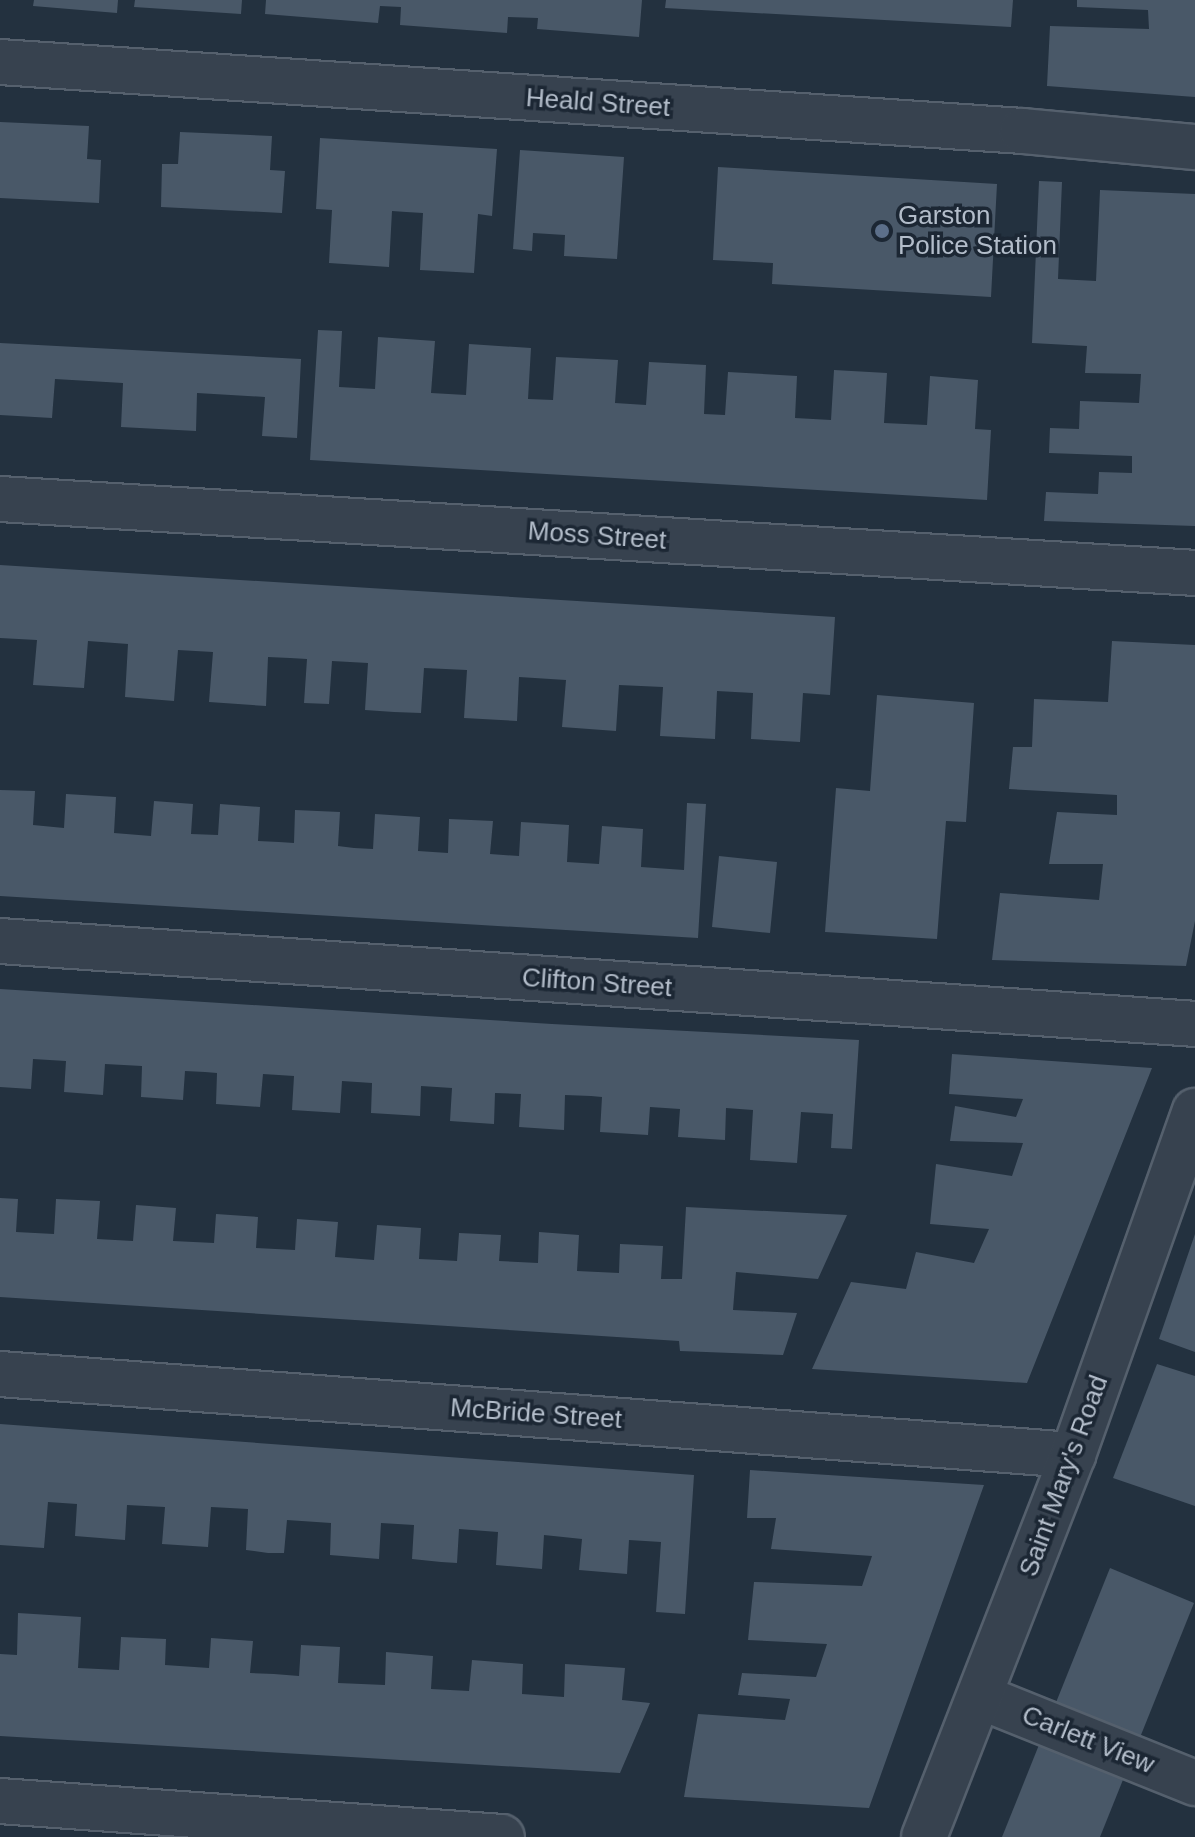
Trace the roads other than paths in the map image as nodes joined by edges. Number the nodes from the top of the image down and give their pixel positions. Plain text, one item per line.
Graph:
1 (0, 62) edge
2 (1195, 147) edge
3 (0, 499) edge
4 (1195, 573) edge
5 (0, 941) edge
6 (1195, 1024) edge
7 (1195, 1111) edge
8 (0, 1374) edge
9 (1073, 1455) junction
10 (981, 1697) junction
11 (1195, 1783) edge
12 (0, 1801) edge
13 (502, 1837) edge
14 (924, 1837) edge

1 - 2 street, Heald Street
3 - 4 street, Moss Street
5 - 6 street, Clifton Street
7 - 9 street, Saint Mary's Road
8 - 9 street, McBride Street
9 - 10 street, Saint Mary's Road
10 - 11 street, Carlett View
10 - 14 street, Saint Mary's Road
12 - 13 street

